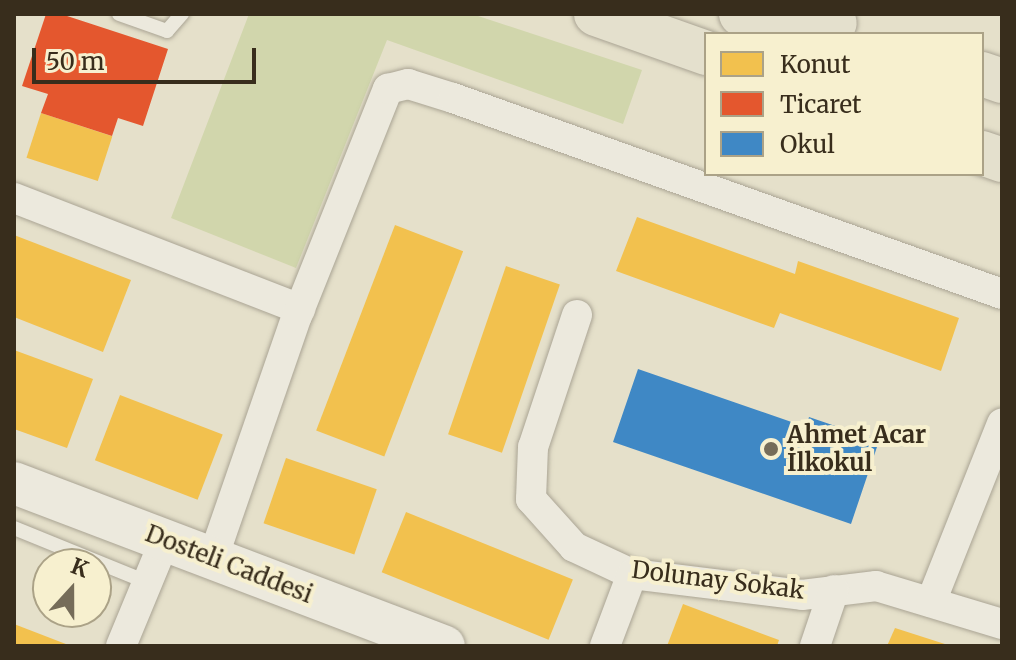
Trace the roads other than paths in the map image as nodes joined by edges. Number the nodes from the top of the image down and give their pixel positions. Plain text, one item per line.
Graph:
1 (119, 14) edge
2 (182, 14) edge
3 (596, 14) edge
4 (741, 14) edge
5 (834, 21) edge
6 (678, 35) edge
7 (14, 198) edge
8 (1002, 294) edge
9 (300, 309) junction
10 (577, 315) dead end
11 (1002, 424) edge
12 (14, 483) edge
13 (14, 528) edge
14 (165, 540) junction
15 (213, 558) junction
16 (632, 574) junction
17 (147, 582) junction
18 (834, 590) junction
19 (931, 602) junction
20 (1002, 624) edge
21 (121, 646) edge
22 (444, 646) edge
23 (605, 646) edge
24 (815, 646) edge

1 - 2 lane
3 - 6 main road
4 - 5 main road
7 - 9 street
8 - 9 street
9 - 15 street
10 - 16 street, Dolunay Sokak
11 - 19 street
12 - 14 street, Dosteli Caddesi
13 - 17 lane
14 - 15 street, Dosteli Caddesi
14 - 17 street
15 - 22 street, Dosteli Caddesi
16 - 18 street, Dolunay Sokak
16 - 23 street
17 - 21 street
18 - 19 street, Dolunay Sokak
18 - 24 street
19 - 20 street, Dolunay Sokak

